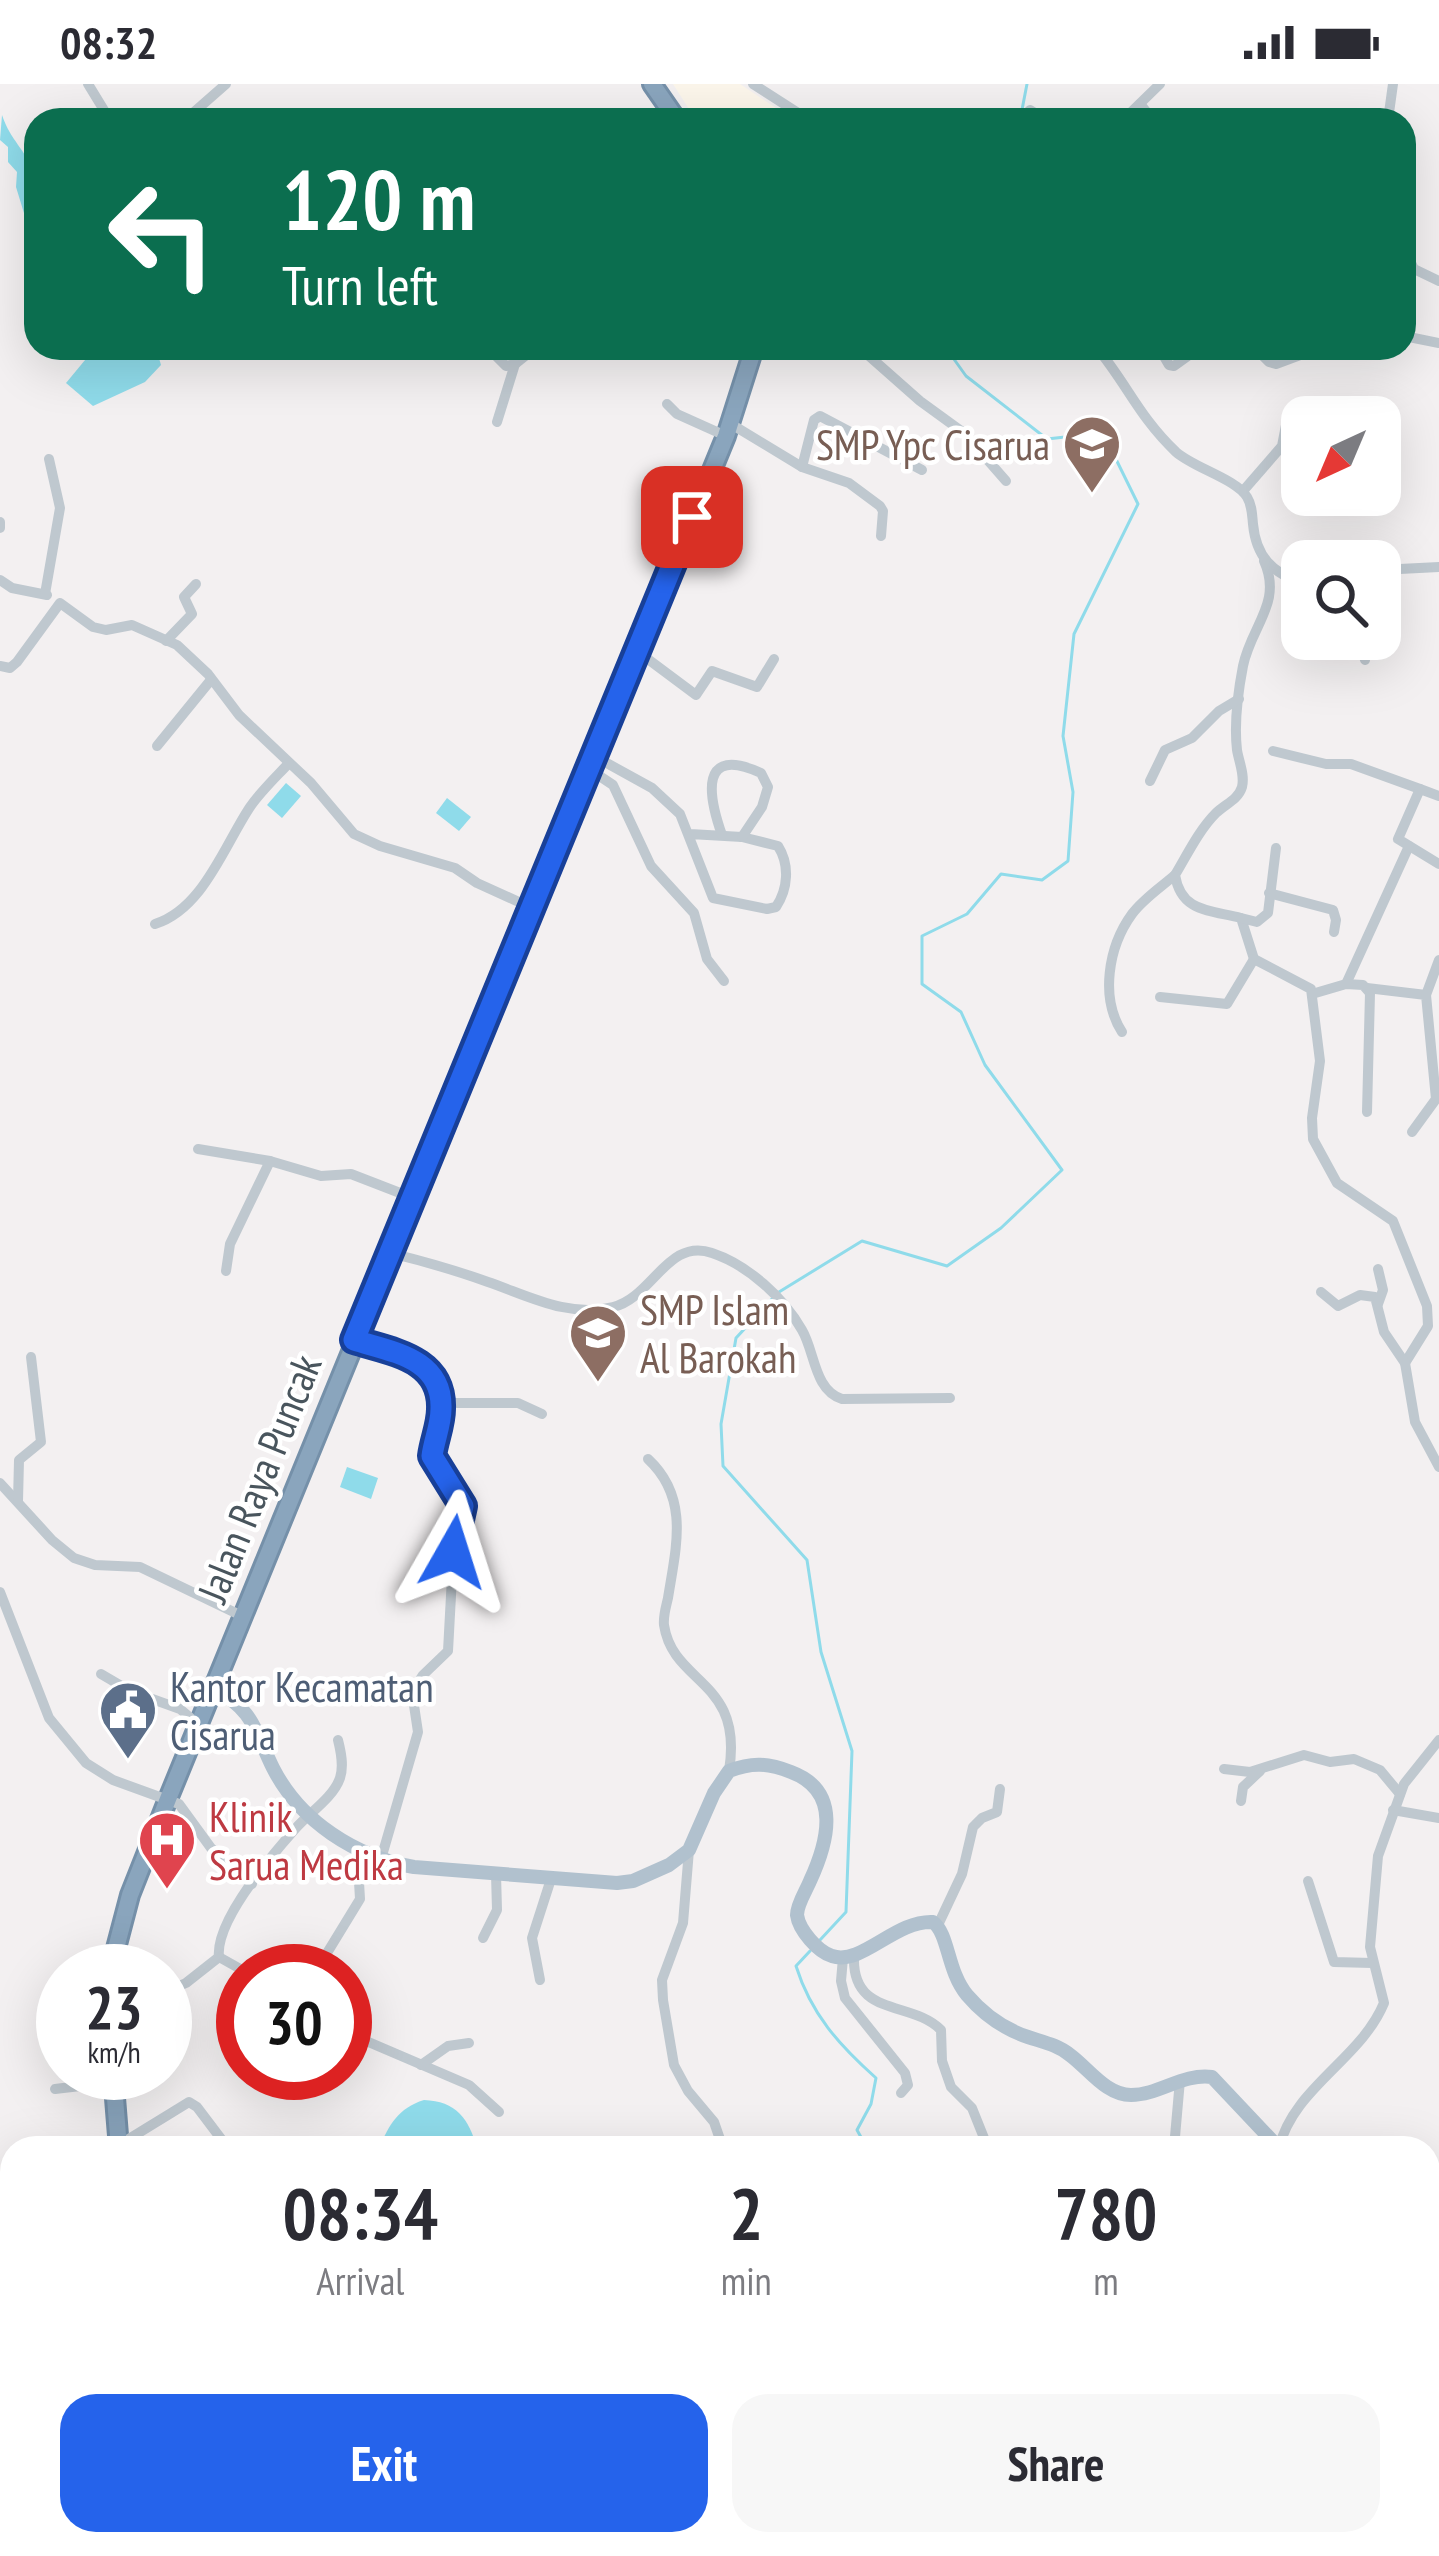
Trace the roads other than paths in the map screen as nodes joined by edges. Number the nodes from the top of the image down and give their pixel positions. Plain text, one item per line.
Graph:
1 (226, 84) edge
2 (753, 84) edge
3 (1160, 84) edge
4 (1140, 104) junction
5 (198, 108) edge
6 (790, 108) edge
7 (1136, 108) edge
8 (1143, 108) edge
9 (500, 360) edge
10 (520, 360) edge
11 (750, 360) edge
12 (874, 360) edge
13 (1105, 360) edge
14 (515, 364) junction
15 (667, 404) dead end
16 (497, 422) dead end
17 (728, 430) junction
18 (1281, 447) edge
19 (49, 459) dead end
20 (802, 467) junction
21 (922, 470) dead end
22 (1006, 481) dead end
23 (1243, 491) junction
24 (881, 536) dead end
25 (1264, 561) junction
26 (1439, 567) edge
27 (1401, 569) edge
28 (1281, 571) edge
29 (0, 580) edge
30 (196, 584) dead end
31 (45, 594) junction
32 (60, 603) junction
33 (166, 640) junction
34 (637, 651) junction
35 (774, 659) dead end
36 (0, 666) edge
37 (210, 681) junction
38 (1239, 699) junction
39 (157, 746) dead end
40 (1273, 751) dead end
41 (592, 763) junction
42 (289, 764) junction
43 (1150, 781) dead end
44 (1420, 789) junction
45 (1439, 796) edge
46 (690, 834) junction
47 (722, 835) junction
48 (742, 837) junction
49 (1409, 846) junction
50 (1276, 848) dead end
51 (1439, 864) edge
52 (1175, 875) junction
53 (1269, 893) junction
54 (532, 908) junction
55 (1241, 918) junction
56 (155, 924) dead end
57 (1334, 932) dead end
58 (1254, 959) junction
59 (1439, 961) edge
60 (724, 981) dead end
61 (1346, 984) junction
62 (1367, 988) junction
63 (1312, 994) junction
64 (1426, 995) junction
65 (1160, 997) dead end
66 (1122, 1033) dead end
67 (1367, 1112) dead end
68 (1412, 1132) dead end
69 (198, 1149) dead end
70 (270, 1161) junction
71 (413, 1198) junction
72 (390, 1253) junction
73 (1378, 1269) dead end
74 (226, 1271) dead end
75 (1322, 1292) dead end
76 (1378, 1304) junction
77 (1434, 1326) edge
78 (354, 1340) junction
79 (32, 1357) dead end
80 (1405, 1363) junction
81 (950, 1399) dead end
82 (441, 1403) junction
83 (542, 1414) dead end
84 (648, 1459) dead end
85 (1439, 1467) edge
86 (1, 1487) edge
87 (18, 1501) junction
88 (0, 1592) edge
89 (242, 1616) junction
90 (101, 1674) dead end
91 (213, 1688) junction
92 (199, 1724) junction
93 (1439, 1740) edge
94 (338, 1741) dead end
95 (1263, 1768) junction
96 (1224, 1769) dead end
97 (729, 1771) junction
98 (1000, 1789) dead end
99 (1400, 1794) junction
100 (168, 1799) junction
101 (1241, 1801) dead end
102 (1393, 1810) junction
103 (308, 1816) junction
104 (1439, 1818) edge
105 (357, 1848) junction
106 (689, 1850) junction
107 (382, 1859) junction
108 (496, 1874) junction
109 (551, 1879) junction
110 (1308, 1881) dead end
111 (252, 1884) junction
112 (938, 1925) junction
113 (483, 1938) dead end
114 (117, 1944) edge
115 (219, 1944) edge
116 (332, 1944) edge
117 (849, 1957) junction
118 (216, 1959) edge
119 (1372, 1963) junction
120 (192, 1978) edge
121 (540, 1980) dead end
122 (469, 2043) dead end
123 (372, 2044) edge
124 (421, 2066) junction
125 (1180, 2080) junction
126 (901, 2092) dead end
127 (115, 2100) edge
128 (499, 2112) dead end
129 (118, 2136) edge
130 (135, 2136) edge
131 (218, 2136) edge
132 (720, 2136) edge
133 (983, 2136) edge
134 (1175, 2136) edge
135 (1268, 2136) edge
136 (1284, 2136) edge

1 - 5 street
2 - 6 street
3 - 4 street
4 - 7 street
4 - 8 street
9 - 14 street
10 - 14 street
11 - 17 highway, Jalan Raya Puncak
12 - 22 street
13 - 23 street
14 - 16 street
15 - 17 street
17 - 20 street
17 - 34 highway, Jalan Raya Puncak
18 - 23 street
19 - 31 street
20 - 21 street
20 - 24 street
23 - 25 street
25 - 28 street
25 - 38 street
26 - 27 street
29 - 31 street
30 - 33 street
31 - 32 street
32 - 33 street
32 - 36 street
33 - 37 street
34 - 35 street
34 - 41 highway, Jalan Raya Puncak
37 - 39 street
37 - 42 street
38 - 43 street
38 - 52 street
40 - 44 street
41 - 46 street
41 - 54 highway, Jalan Raya Puncak
41 - 60 street
42 - 54 street
42 - 56 street
44 - 45 street
44 - 49 street
46 - 47 street
46 - 48 street
47 - 48 street
47 - 48 street
49 - 51 street
49 - 61 street
50 - 53 street
52 - 55 street
52 - 66 street
53 - 55 street
53 - 57 street
54 - 71 highway, Jalan Raya Puncak
55 - 58 street
58 - 63 street
58 - 65 street
59 - 64 street
61 - 62 street
61 - 63 street
62 - 64 street
62 - 67 street
63 - 77 street
64 - 68 street
69 - 70 street
70 - 71 street
70 - 74 street
71 - 72 highway, Jalan Raya Puncak
72 - 78 highway, Jalan Raya Puncak
72 - 81 street
73 - 76 street
75 - 76 street
76 - 80 street
77 - 80 street
78 - 82 street
78 - 89 highway, Jalan Raya Puncak
79 - 87 street
80 - 85 street
82 - 83 street
82 - 107 street
84 - 97 street
86 - 87 street
87 - 89 street
88 - 100 street
89 - 91 highway, Jalan Raya Puncak
90 - 92 street
91 - 92 highway, Jalan Raya Puncak
91 - 103 main road
92 - 100 highway, Jalan Raya Puncak
93 - 99 street
94 - 103 street
95 - 96 street
95 - 99 street
95 - 101 street
97 - 106 main road
97 - 117 main road
98 - 112 street
99 - 102 street
100 - 111 street
100 - 114 highway, Jalan Raya Puncak
102 - 104 street
102 - 119 street
103 - 105 main road
103 - 111 street
105 - 107 main road
105 - 116 street
106 - 109 main road
106 - 132 street
107 - 108 main road
108 - 109 main road
108 - 113 street
109 - 121 street
110 - 119 street
111 - 115 street
112 - 117 main road
112 - 125 main road
117 - 126 street
117 - 133 street
118 - 120 street
119 - 136 street
122 - 124 street
123 - 124 street
124 - 128 street
125 - 134 street
125 - 135 main road
127 - 129 highway
130 - 131 street

